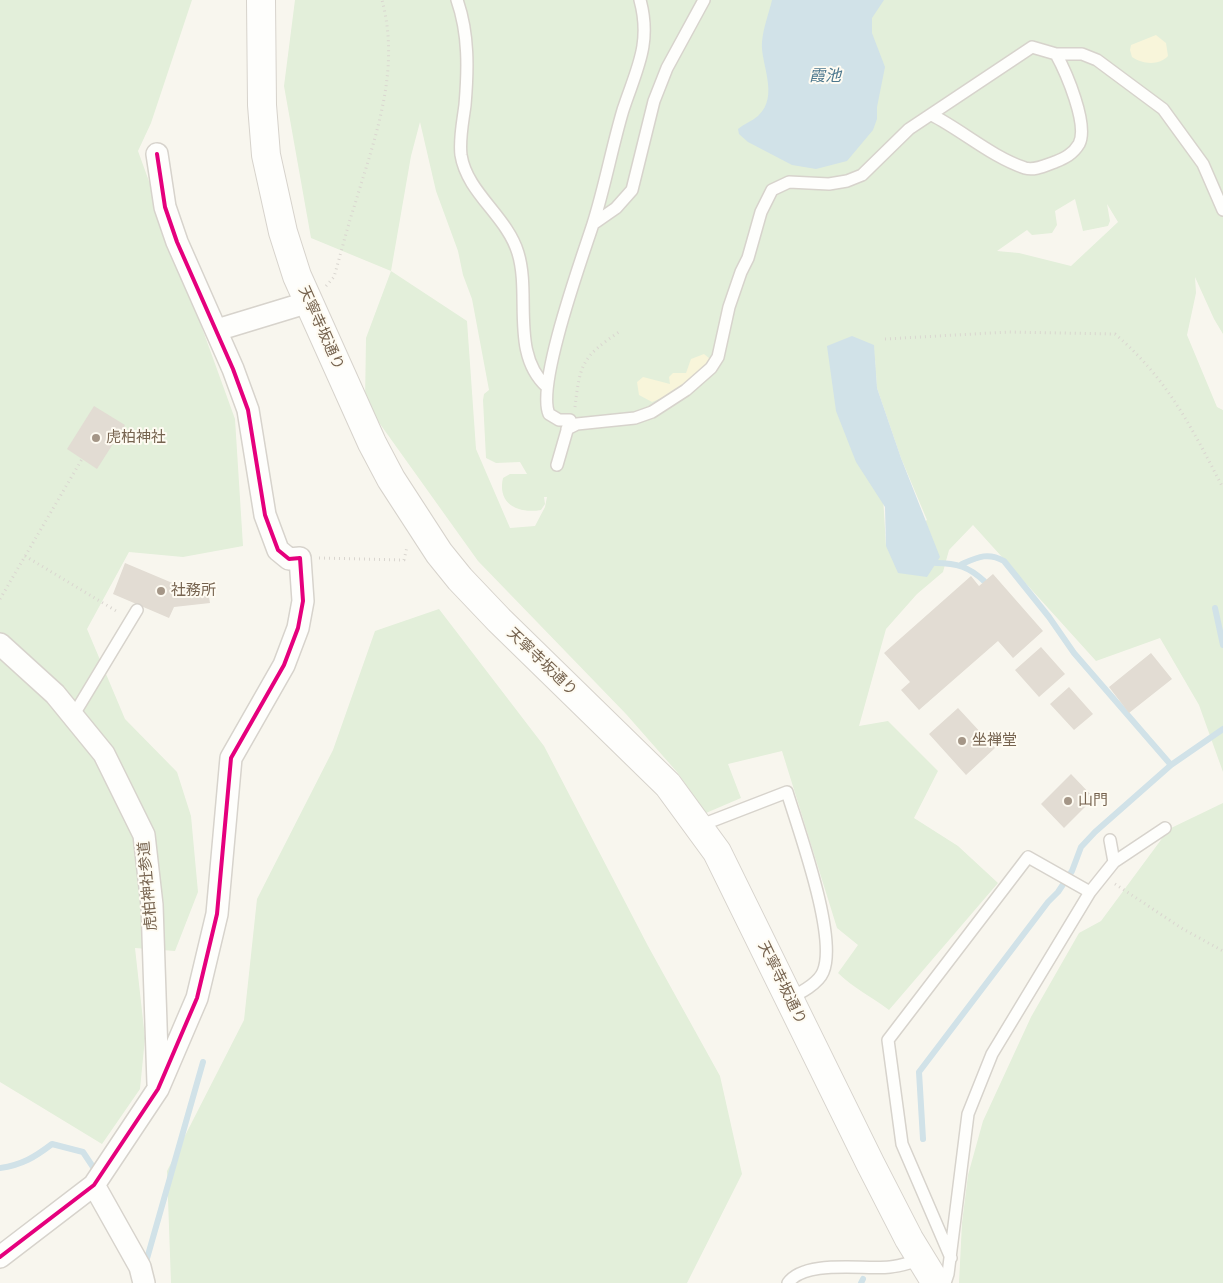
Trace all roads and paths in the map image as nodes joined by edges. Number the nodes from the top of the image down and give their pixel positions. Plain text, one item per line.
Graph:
1 (261, 0) edge
2 (382, 0) edge
3 (457, 0) edge
4 (640, 0) edge
5 (704, 0) edge
6 (1056, 54) junction
7 (932, 115) junction
8 (157, 154) dead end
9 (1223, 210) edge
10 (593, 224) junction
11 (309, 302) junction
12 (217, 330) junction
13 (619, 332) dead end
14 (885, 339) dead end
15 (547, 387) junction
16 (569, 424) junction
17 (82, 459) dead end
18 (557, 465) dead end
19 (1223, 488) edge
20 (415, 518) junction
21 (25, 556) junction
22 (300, 558) junction
23 (0, 599) edge
24 (134, 615) joint
25 (0, 644) edge
26 (73, 716) junction
27 (699, 826) junction
28 (1165, 828) dead end
29 (1110, 840) dead end
30 (1114, 862) junction
31 (1102, 876) junction
32 (1090, 892) junction
33 (1223, 951) edge
34 (790, 998) junction
35 (158, 1089) junction
36 (94, 1185) junction
37 (0, 1257) edge
38 (951, 1258) junction
39 (921, 1260) junction
40 (144, 1283) edge
41 (788, 1283) edge
42 (936, 1283) edge
43 (945, 1283) edge

1 - 11 street, 天寧寺坂通り
2 - 11 path
3 - 15 lane
4 - 10 lane
5 - 10 lane
6 - 7 lane
6 - 7 lane
6 - 9 lane
7 - 16 lane
8 - 12 street
10 - 15 lane
11 - 12 street
11 - 20 street, 天寧寺坂通り
12 - 22 street
13 - 16 path
14 - 19 path
15 - 16 lane
16 - 18 lane
17 - 21 path
20 - 22 path
20 - 27 street, 天寧寺坂通り
21 - 23 path
21 - 24 path
22 - 35 street
24 - 26 lane
25 - 26 street, 虎柏神社参道
26 - 35 street, 虎柏神社参道
27 - 34 street, 天寧寺坂通り
27 - 34 lane
28 - 30 lane
29 - 30 lane
30 - 31 lane
31 - 32 lane
31 - 33 path
32 - 38 lane
32 - 38 lane
34 - 39 street, 天寧寺坂通り
35 - 36 street
36 - 37 street
36 - 40 street
38 - 43 lane
39 - 41 lane
39 - 42 street, 天寧寺坂通り

